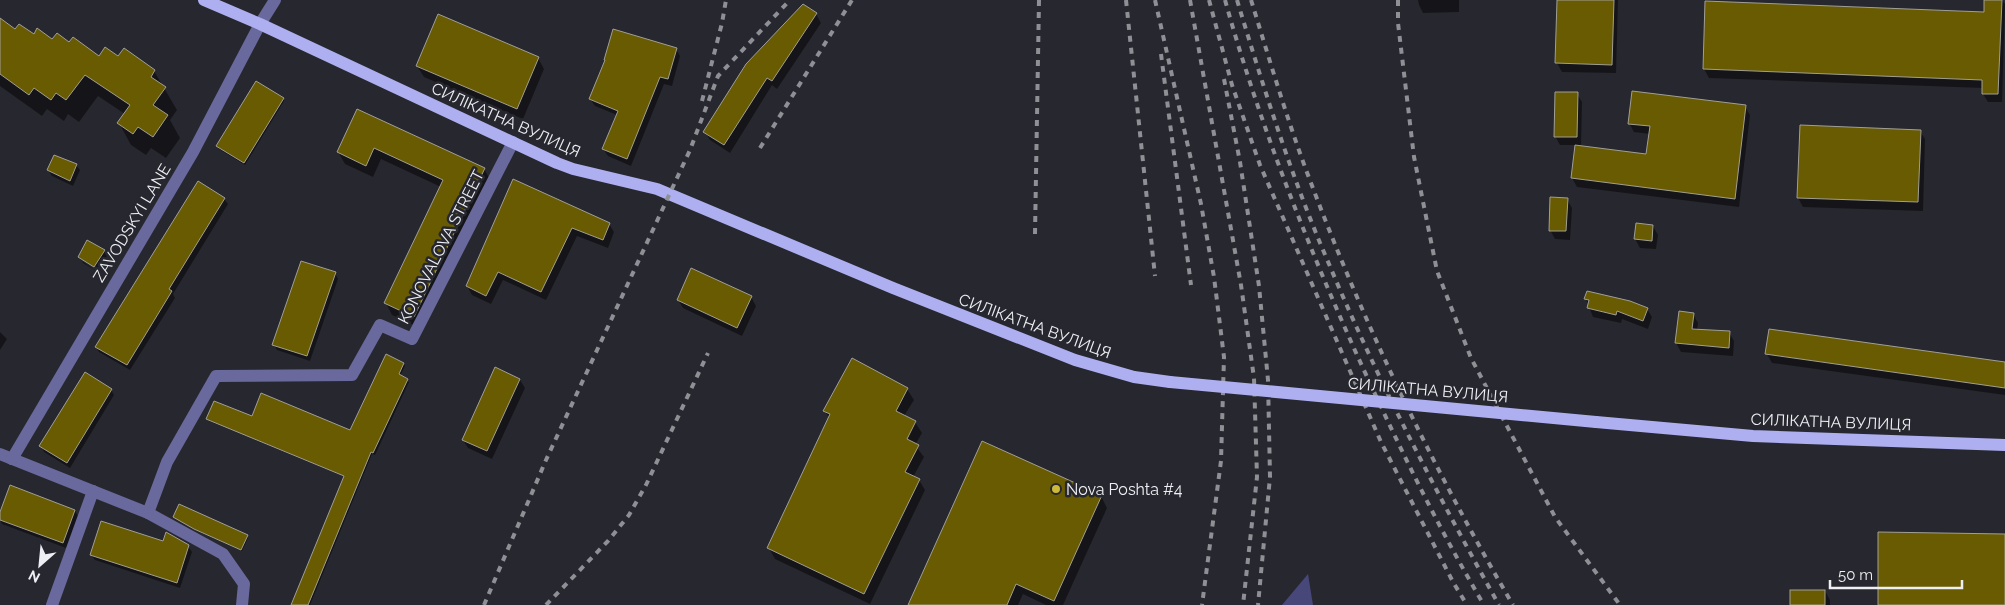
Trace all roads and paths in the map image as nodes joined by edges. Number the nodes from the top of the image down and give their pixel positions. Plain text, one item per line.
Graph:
1 (204, 0) edge
2 (275, 0) edge
3 (260, 24) junction
4 (513, 142) junction
5 (2005, 445) edge
6 (6, 456) edge
7 (93, 491) junction
8 (148, 513) junction
9 (52, 605) edge
10 (242, 605) edge

1 - 3 main road, СИЛІКАТНА ВУЛИЦЯ
2 - 3 street, ZAVODSKYI LANE
3 - 4 main road, СИЛІКАТНА ВУЛИЦЯ
3 - 6 street, ZAVODSKYI LANE
4 - 5 main road, СИЛІКАТНА ВУЛИЦЯ, bridge
4 - 8 street, KONOVALOVA STREET
6 - 7 street
7 - 8 street
7 - 9 street
8 - 10 street

